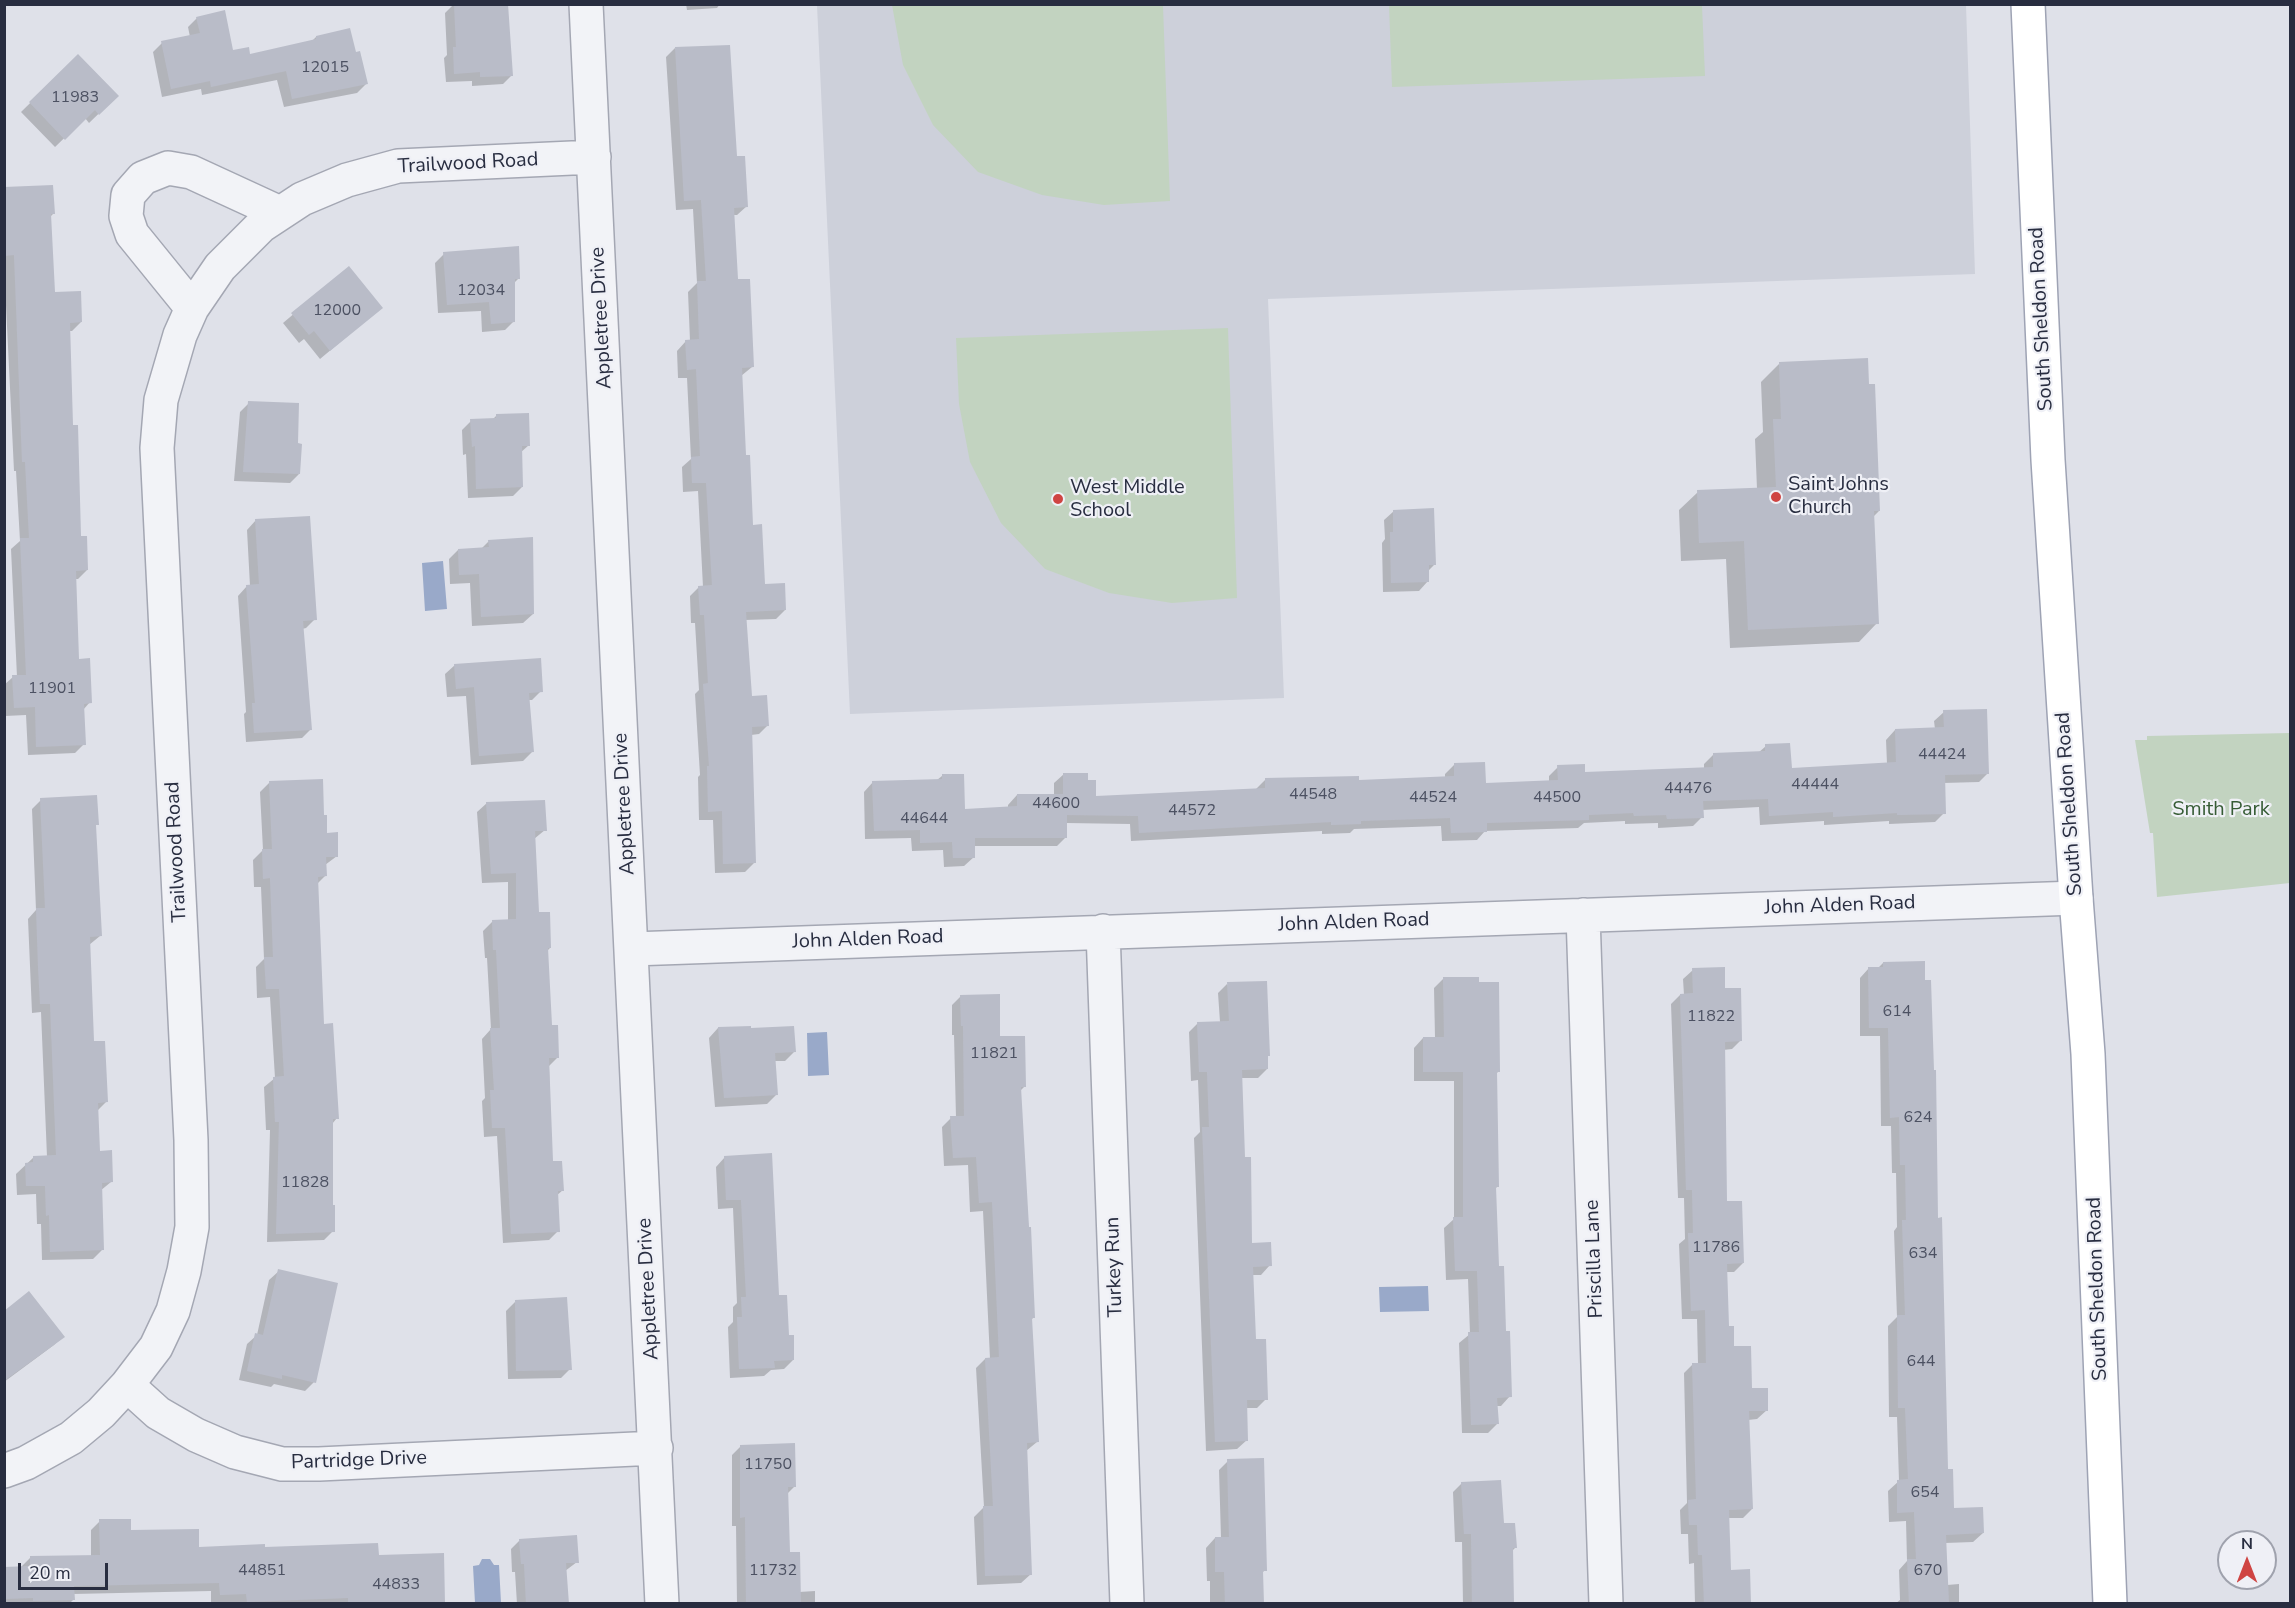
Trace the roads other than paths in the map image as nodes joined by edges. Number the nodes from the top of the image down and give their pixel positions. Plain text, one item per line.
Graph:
1 (586, 4) edge
2 (2028, 4) edge
3 (594, 157) junction
4 (280, 213) junction
5 (192, 308) junction
6 (2076, 898) junction
7 (1584, 915) junction
8 (1103, 931) junction
9 (632, 949) junction
10 (126, 1385) junction
11 (656, 1448) junction
12 (4, 1471) edge
13 (662, 1604) edge
14 (1127, 1604) edge
15 (1606, 1604) edge
16 (2110, 1604) edge

1 - 3 street, Appletree Drive
2 - 6 main road, South Sheldon Road
3 - 4 street, Trailwood Road
3 - 9 street, Appletree Drive
4 - 5 street, Trailwood Road
4 - 5 street
5 - 10 street, Trailwood Road
6 - 7 street, John Alden Road
6 - 16 main road, South Sheldon Road
7 - 8 street, John Alden Road
7 - 15 street, Priscilla Lane
8 - 9 street, John Alden Road
8 - 14 street, Turkey Run
9 - 11 street, Appletree Drive
10 - 11 street, Partridge Drive
10 - 12 street
11 - 13 street, Appletree Drive

